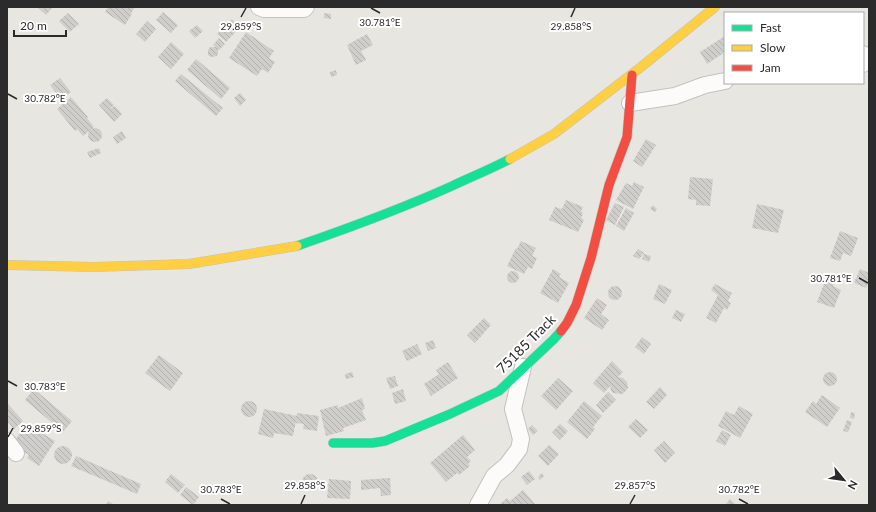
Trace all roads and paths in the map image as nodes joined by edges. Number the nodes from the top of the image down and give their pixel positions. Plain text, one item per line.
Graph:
1 (259, 7) edge
2 (714, 7) edge
3 (305, 8) edge
4 (632, 75) junction
5 (724, 81) edge
6 (630, 103) junction
7 (7, 265) edge
8 (523, 367) junction
9 (332, 443) dead end
10 (478, 505) edge

1 - 3 street
2 - 4 street
4 - 6 street, 75185 Track
4 - 7 street
5 - 6 street
6 - 8 street, 75185 Track
8 - 9 street, 75185 Track
8 - 10 street

